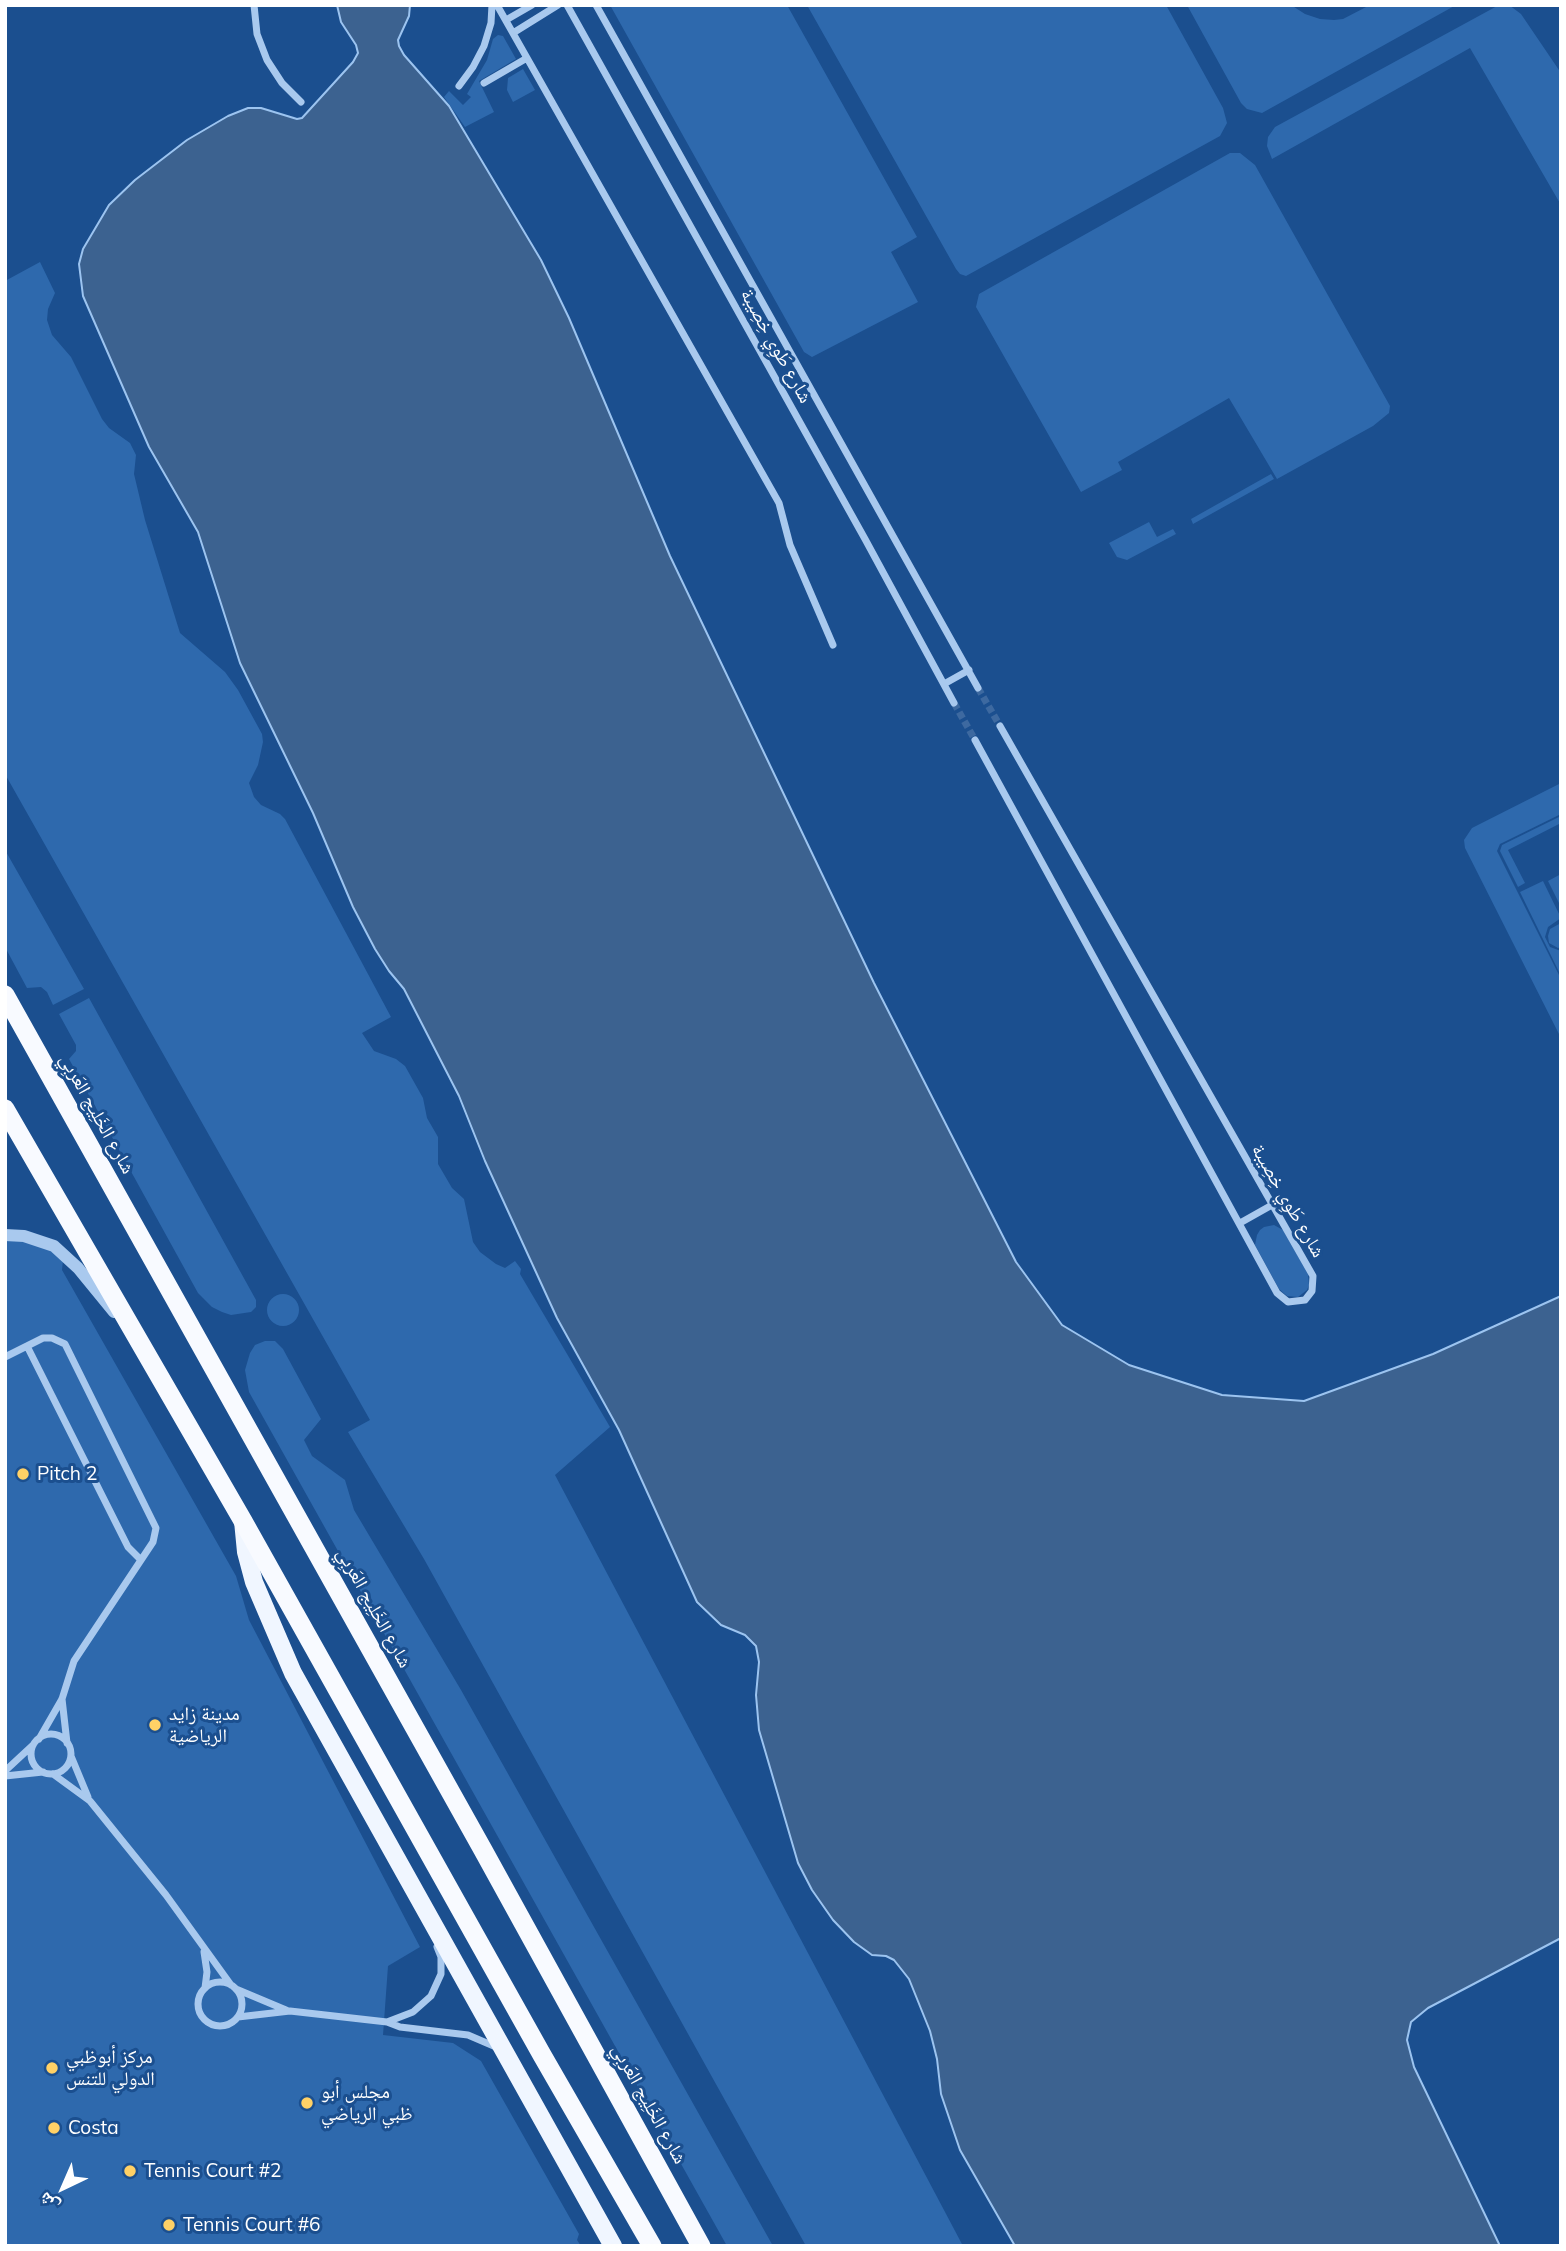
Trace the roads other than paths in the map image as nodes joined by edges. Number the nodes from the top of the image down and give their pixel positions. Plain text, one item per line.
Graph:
1 (254, 5) edge
2 (495, 5) edge
3 (532, 5) edge
4 (558, 5) edge
5 (567, 5) edge
6 (597, 5) edge
7 (506, 20) junction
8 (513, 33) junction
9 (527, 58) junction
10 (484, 83) dead end
11 (459, 86) dead end
12 (301, 102) dead end
13 (833, 645) dead end
14 (969, 670) junction
15 (944, 684) junction
16 (978, 688) tunnel mouth
17 (954, 703) tunnel mouth
18 (1000, 726) tunnel mouth
19 (975, 740) tunnel mouth
20 (5, 995) edge
21 (5, 1109) edge
22 (1272, 1205) junction
23 (1240, 1223) junction
24 (5, 1235) edge
25 (138, 1340) junction
26 (27, 1346) junction
27 (5, 1357) edge
28 (243, 1521) junction
29 (141, 1560) junction
30 (62, 1699) junction
31 (36, 1742) junction
32 (67, 1743) junction
33 (71, 1756) junction
34 (43, 1772) junction
35 (5, 1774) edge
36 (53, 1774) junction
37 (90, 1801) junction
38 (415, 1892) junction
39 (203, 1948) junction
40 (234, 1987) junction
41 (205, 1988) junction
42 (290, 2011) junction
43 (238, 2017) junction
44 (387, 2022) junction
45 (507, 2056) junction
46 (613, 2246) edge
47 (652, 2246) edge
48 (701, 2246) edge

1 - 12 street
2 - 7 street
2 - 11 street
3 - 7 street
4 - 8 street
5 - 15 street, شارع طَوِي خِصِيبة
6 - 14 street, شارع طَوِي خِصِيبة
7 - 8 street
8 - 9 street
9 - 10 street
9 - 13 street
14 - 15 street
14 - 16 street, شارع طَوِي خِصِيبة
15 - 17 street, شارع طَوِي خِصِيبة
18 - 22 street, شارع طَوِي خِصِيبة
19 - 23 street, شارع طَوِي خِصِيبة
20 - 48 highway, شارع الخَلِيج العَربِي
21 - 25 highway
22 - 23 street
22 - 23 street, شارع طَوِي خِصِيبة
24 - 25 street
25 - 28 highway
26 - 27 street
26 - 29 street
26 - 29 street
28 - 38 main road
28 - 47 highway
29 - 30 street
30 - 31 street
30 - 32 street
31 - 32 street
31 - 34 street
31 - 35 street
32 - 33 street
33 - 36 street
33 - 37 street
34 - 35 street
34 - 36 street
36 - 37 street
37 - 39 street
38 - 44 street
38 - 45 main road
39 - 40 street
39 - 41 street
40 - 41 street
40 - 42 street
40 - 43 street
41 - 43 street
42 - 43 street
42 - 44 street
44 - 45 street
45 - 46 main road

